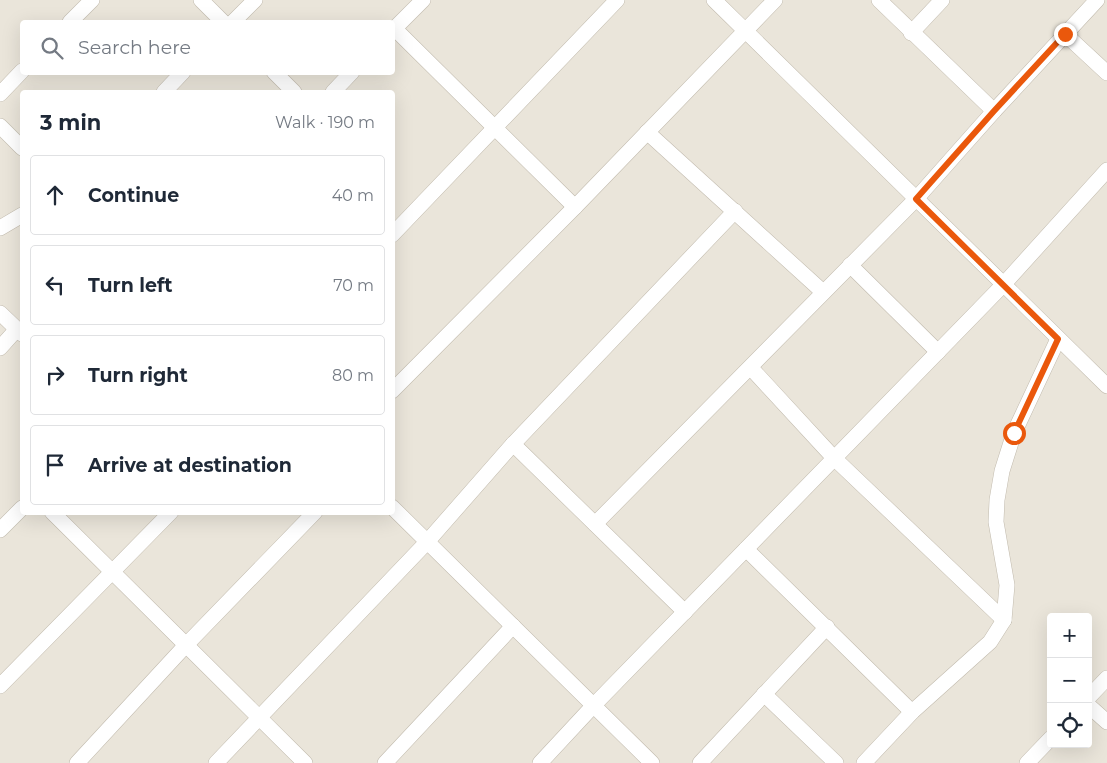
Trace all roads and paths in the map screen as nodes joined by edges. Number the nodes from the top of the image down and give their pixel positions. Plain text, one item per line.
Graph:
1 (92, 0) edge
2 (201, 0) edge
3 (255, 0) edge
4 (422, 0) edge
5 (617, 0) edge
6 (714, 0) edge
7 (775, 0) edge
8 (879, 0) edge
9 (942, 0) edge
10 (1097, 0) edge
11 (72, 20) edge
12 (221, 20) edge
13 (235, 20) edge
14 (395, 29) edge
15 (395, 31) edge
16 (746, 32) junction
17 (911, 32) junction
18 (1065, 34) junction
19 (20, 73) edge
20 (1107, 73) edge
21 (180, 75) edge
22 (277, 75) edge
23 (349, 75) edge
24 (166, 90) edge
25 (292, 90) edge
26 (335, 90) edge
27 (0, 94) edge
28 (994, 111) junction
29 (0, 126) edge
30 (494, 128) junction
31 (647, 132) junction
32 (20, 146) edge
33 (1107, 170) edge
34 (916, 199) junction
35 (575, 207) junction
36 (735, 211) junction
37 (20, 216) edge
38 (0, 228) edge
39 (395, 232) edge
40 (850, 265) junction
41 (1003, 285) junction
42 (823, 292) junction
43 (0, 313) edge
44 (20, 332) edge
45 (1058, 339) junction
46 (0, 348) edge
47 (938, 352) junction
48 (750, 368) junction
49 (1107, 386) edge
50 (395, 388) edge
51 (514, 444) junction
52 (834, 458) junction
53 (20, 510) edge
54 (395, 511) edge
55 (55, 515) edge
56 (168, 515) edge
57 (312, 515) edge
58 (595, 524) junction
59 (0, 530) edge
60 (427, 542) junction
61 (746, 549) junction
62 (112, 572) junction
63 (685, 612) junction
64 (1004, 620) junction
65 (513, 626) junction
66 (827, 627) junction
67 (186, 645) junction
68 (1107, 678) edge
69 (0, 686) edge
70 (764, 694) junction
71 (1092, 694) edge
72 (593, 706) junction
73 (1092, 709) edge
74 (912, 712) junction
75 (260, 718) junction
76 (1107, 722) edge
77 (1047, 742) edge
78 (77, 763) edge
79 (216, 763) edge
80 (305, 763) edge
81 (385, 763) edge
82 (540, 763) edge
83 (652, 763) edge
84 (700, 763) edge
85 (836, 763) edge
86 (864, 763) edge
87 (1027, 763) edge

1 - 11 street
2 - 12 street
3 - 13 street
4 - 14 street
5 - 30 street
6 - 16 street
7 - 16 street
8 - 17 street
9 - 17 street
10 - 18 street
15 - 30 street
16 - 31 street
16 - 34 street
17 - 28 street
18 - 20 street
18 - 28 street
19 - 27 street
21 - 24 street
22 - 25 street
23 - 26 street
28 - 34 street
29 - 32 street
30 - 35 street
30 - 39 street
31 - 35 street
31 - 36 street
33 - 41 street
34 - 40 street
34 - 41 street
35 - 50 street
36 - 42 street
36 - 51 street
37 - 38 street
40 - 42 street
40 - 47 street
41 - 45 street
41 - 47 street
42 - 48 street
43 - 44 street
44 - 46 street
45 - 49 street
45 - 64 street
47 - 52 street
48 - 52 street
48 - 58 street
51 - 58 street
51 - 60 street
52 - 61 street
52 - 64 street
53 - 59 street
54 - 60 street
55 - 62 street
56 - 62 street
57 - 67 street
58 - 63 street
60 - 65 street
60 - 75 street
61 - 63 street
61 - 66 street
62 - 67 street
62 - 69 street
63 - 72 street
64 - 74 street
65 - 72 street
65 - 81 street
66 - 70 street
66 - 74 street
67 - 75 street
67 - 78 street
68 - 71 street
70 - 84 street
70 - 85 street
72 - 82 street
72 - 83 street
73 - 76 street
74 - 86 street
75 - 79 street
75 - 80 street
77 - 87 street

